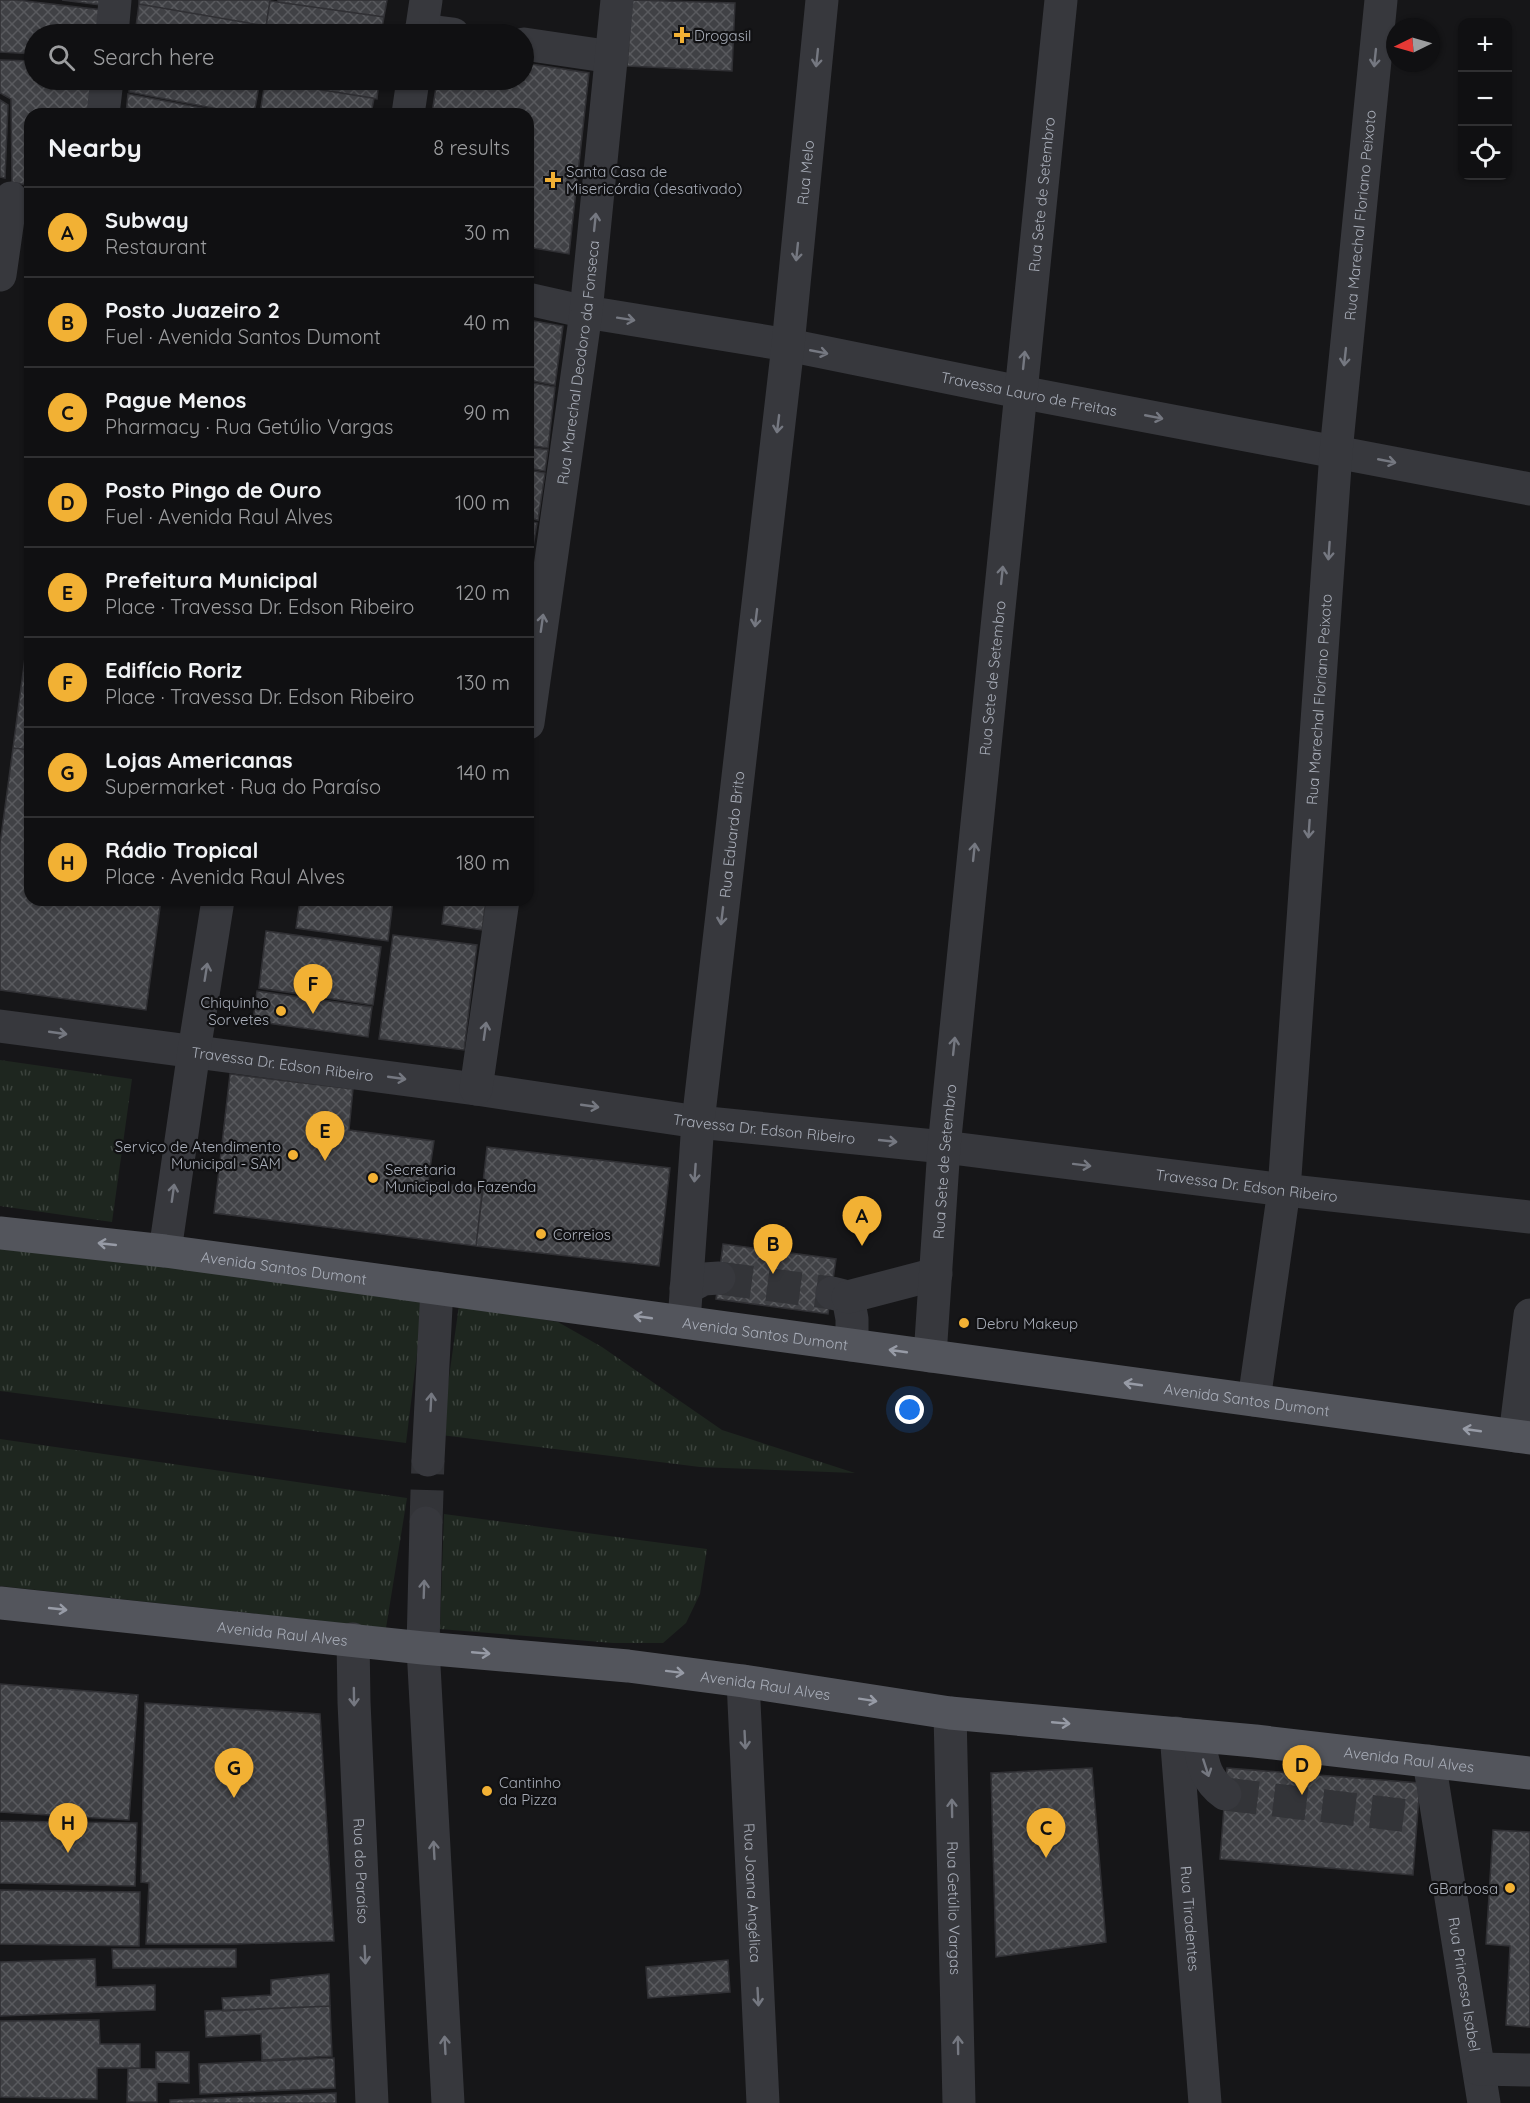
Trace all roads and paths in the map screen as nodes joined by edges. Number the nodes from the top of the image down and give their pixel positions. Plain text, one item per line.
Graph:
1 (115, 0) edge
2 (617, 0) edge
3 (822, 0) edge
4 (1061, 0) edge
5 (1381, 0) edge
6 (112, 24) edge
7 (534, 45) edge
8 (612, 57) junction
9 (106, 90) edge
10 (412, 90) edge
11 (104, 108) edge
12 (409, 108) edge
13 (14, 199) edge
14 (0, 274) edge
15 (534, 299) edge
16 (586, 312) junction
17 (788, 345) junction
18 (1020, 392) junction
19 (1336, 452) junction
20 (1530, 489) edge
21 (534, 680) edge
22 (217, 906) edge
23 (502, 906) edge
24 (0, 1026) edge
25 (194, 1051) junction
26 (476, 1089) junction
27 (698, 1122) junction
28 (944, 1147) junction
29 (1284, 1190) junction
30 (1530, 1217) edge
31 (0, 1233) edge
32 (165, 1251) junction
33 (936, 1274) junction
34 (719, 1278) tunnel mouth
35 (437, 1288) junction
36 (686, 1288) junction
37 (1530, 1315) edge
38 (684, 1322) junction
39 (852, 1345) junction
40 (930, 1356) junction
41 (1254, 1401) junction
42 (1523, 1437) edge
43 (428, 1460) tunnel mouth
44 (426, 1523) tunnel mouth
45 (0, 1603) edge
46 (353, 1639) junction
47 (423, 1648) junction
48 (743, 1681) junction
49 (950, 1713) junction
50 (1187, 1735) junction
51 (1429, 1761) junction
52 (1530, 1773) edge
53 (1225, 1794) tunnel mouth
54 (1479, 2069) junction
55 (1530, 2070) edge
56 (372, 2103) edge
57 (448, 2103) edge
58 (763, 2103) edge
59 (959, 2103) edge
60 (1205, 2103) edge
61 (1484, 2103) edge

1 - 6 street
2 - 8 street, Rua Marechal Deodoro da Fonseca
3 -> 17 street, Rua Melo
18 -> 4 street, Rua Sete de Setembro
5 -> 19 street, Rua Marechal Floriano Peixoto
7 - 8 street
16 -> 8 street, Rua Marechal Deodoro da Fonseca
9 - 11 street
10 - 12 street
13 - 14 street
15 - 16 street, Travessa Lauro de Freitas
16 -> 17 street, Travessa Lauro de Freitas
21 -> 16 street, Rua Marechal Deodoro da Fonseca
17 -> 18 street, Travessa Lauro de Freitas
17 -> 27 street, Rua Eduardo Brito
18 -> 19 street, Travessa Lauro de Freitas
28 -> 18 street, Rua Sete de Setembro
19 -> 20 street, Travessa Lauro de Freitas
19 -> 29 street, Rua Marechal Floriano Peixoto
25 -> 22 street
26 -> 23 street
24 -> 25 street, Travessa Dr. Edson Ribeiro
25 -> 26 street, Travessa Dr. Edson Ribeiro
32 -> 25 street
26 -> 27 street, Travessa Dr. Edson Ribeiro
27 -> 28 street, Travessa Dr. Edson Ribeiro
27 -> 36 street, Rua Eduardo Brito
28 -> 29 street, Travessa Dr. Edson Ribeiro
28 - 33 street, Rua Sete de Setembro
29 - 30 street, Travessa Dr. Edson Ribeiro
29 - 41 street, Rua Marechal Floriano Peixoto
32 -> 31 main road, Avenida Santos Dumont
32 - 35 main road, Avenida Santos Dumont
33 - 39 street
33 - 40 street, Rua Sete de Setembro
34 - 36 street
38 -> 35 main road, Avenida Santos Dumont
43 -> 35 street
36 - 38 street, Rua Eduardo Brito
37 - 42 street
38 - 39 main road, Avenida Santos Dumont
40 -> 39 main road, Avenida Santos Dumont
41 -> 40 main road, Avenida Santos Dumont
42 -> 41 main road, Avenida Santos Dumont
47 -> 44 street
45 -> 46 main road, Avenida Raul Alves
46 - 47 main road, Avenida Raul Alves
46 -> 56 street, Rua do Paraíso
47 -> 48 main road, Avenida Raul Alves
57 -> 47 street
48 -> 49 main road, Avenida Raul Alves
48 -> 58 street, Rua Joana Angélica
49 -> 50 main road, Avenida Raul Alves
59 -> 49 street, Rua Getúlio Vargas
50 - 51 main road, Avenida Raul Alves
50 -> 53 street
50 - 60 street, Rua Tiradentes
51 - 52 main road, Avenida Raul Alves
51 - 54 street, Rua Princesa Isabel
54 - 55 street
54 - 61 street, Rua Princesa Isabel

